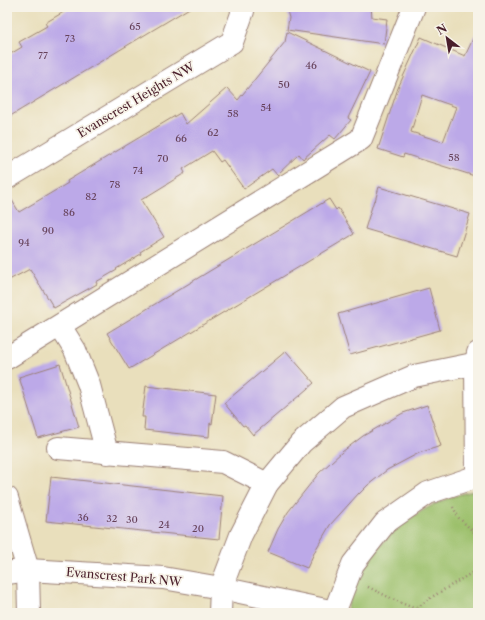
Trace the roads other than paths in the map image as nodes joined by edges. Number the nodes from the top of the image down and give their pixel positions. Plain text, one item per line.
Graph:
1 (241, 7) edge
2 (414, 7) edge
3 (7, 178) edge
4 (60, 326) junction
5 (7, 358) edge
6 (477, 360) edge
7 (58, 448) dead end
8 (107, 453) junction
9 (477, 476) edge
10 (266, 484) junction
11 (7, 498) edge
12 (28, 570) junction
13 (7, 573) edge
14 (221, 588) junction
15 (29, 613) edge
16 (220, 613) edge
17 (334, 613) edge

1 - 3 street, Evanscrest Heights NW
2 - 4 street
4 - 5 street
4 - 8 street
6 - 9 street
6 - 10 street
7 - 8 street
8 - 10 street
9 - 17 street
10 - 14 street
11 - 12 street
12 - 13 street, Evanscrest Park NW
12 - 14 street, Evanscrest Park NW
12 - 15 street
14 - 16 street
14 - 17 street, Evanscrest Park NW

